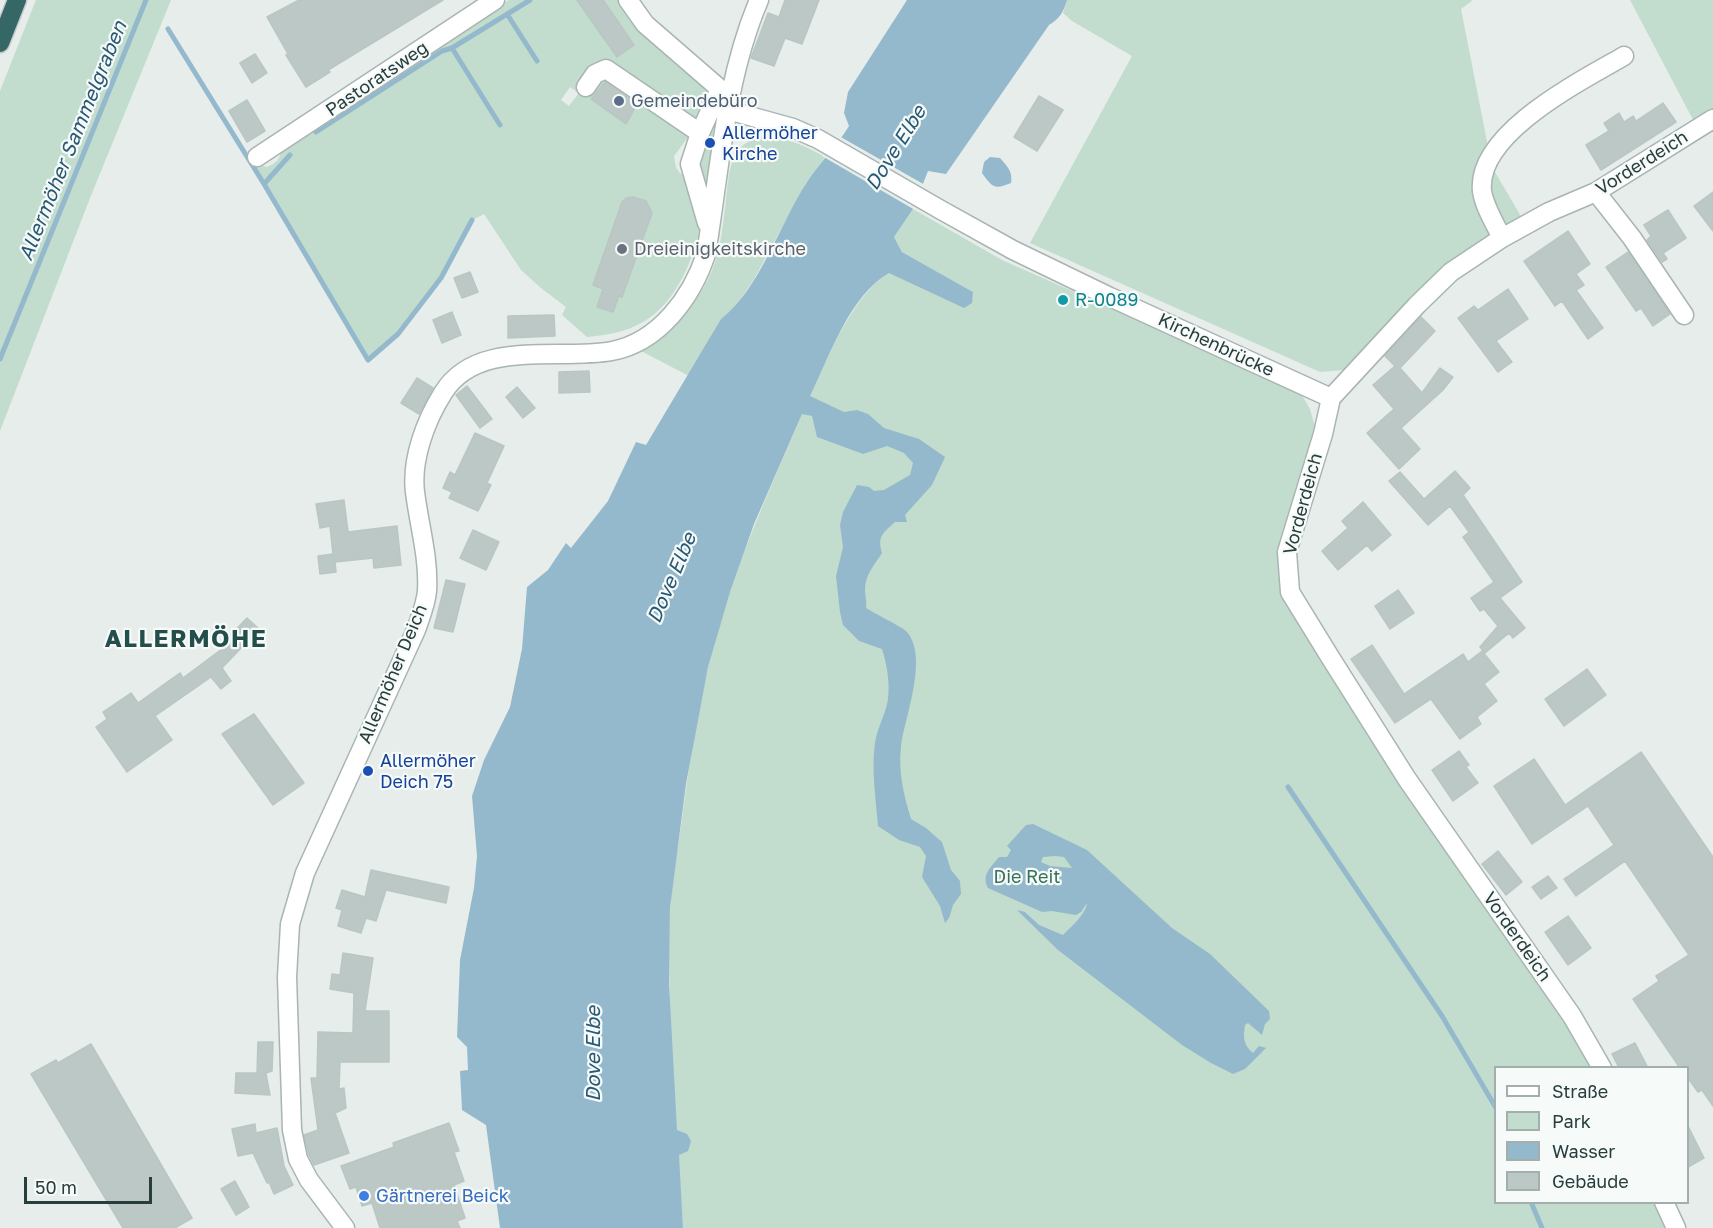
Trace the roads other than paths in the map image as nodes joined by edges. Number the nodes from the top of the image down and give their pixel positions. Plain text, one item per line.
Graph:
1 (17, 0) edge
2 (495, 0) edge
3 (628, 0) edge
4 (759, 0) edge
5 (0, 43) edge
6 (1624, 56) dead end
7 (586, 87) dead end
8 (726, 97) junction
9 (1713, 119) edge
10 (700, 133) junction
11 (257, 157) dead end
12 (1596, 192) junction
13 (710, 231) junction
14 (1502, 238) junction
15 (1684, 315) dead end
16 (1332, 398) junction
17 (1601, 1066) edge
18 (1664, 1204) edge
19 (345, 1228) edge
20 (1676, 1228) edge

1 - 5 highway
2 - 11 street, Pastoratsweg
3 - 8 street
4 - 8 street, Allermöher Deich
6 - 14 street
7 - 10 street
8 - 10 street
8 - 13 street, Allermöher Deich
8 - 16 street, Kirchenbrücke
9 - 12 street, Vorderdeich
10 - 13 street
12 - 14 street, Vorderdeich
12 - 15 street
13 - 19 street, Allermöher Deich
14 - 16 street, Vorderdeich
16 - 17 street, Vorderdeich
18 - 20 street

